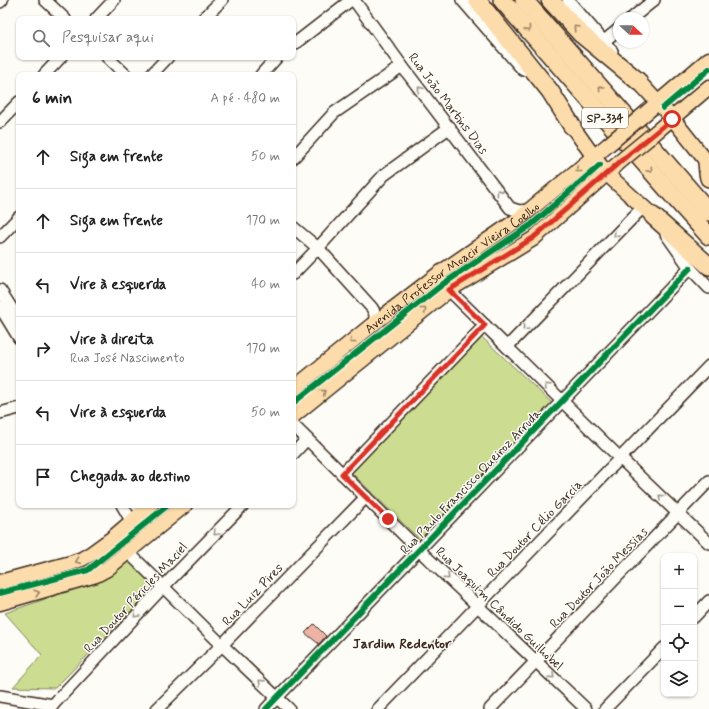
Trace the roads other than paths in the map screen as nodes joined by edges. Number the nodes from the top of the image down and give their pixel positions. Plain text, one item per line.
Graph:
1 (45, 0) edge
2 (114, 0) edge
3 (222, 0) edge
4 (351, 0) edge
5 (354, 0) edge
6 (462, 0) edge
7 (477, 0) edge
8 (502, 0) edge
9 (524, 0) edge
10 (550, 0) edge
11 (568, 0) edge
12 (654, 0) edge
13 (639, 12) edge
14 (62, 16) edge
15 (99, 16) edge
16 (206, 16) edge
17 (613, 33) edge
18 (296, 43) edge
19 (599, 43) junction
20 (709, 59) edge
21 (58, 60) edge
22 (110, 60) edge
23 (165, 60) edge
24 (274, 60) edge
25 (402, 66) junction
26 (47, 72) edge
27 (123, 72) edge
28 (155, 72) edge
29 (263, 72) edge
30 (638, 81) joint
31 (709, 87) edge
32 (658, 103) junction
33 (16, 105) edge
34 (672, 119) junction
35 (0, 122) edge
36 (572, 126) junction
37 (450, 128) junction
38 (296, 155) edge
39 (594, 157) junction
40 (708, 168) edge
41 (607, 174) junction
42 (529, 210) junction
43 (648, 211) junction
44 (709, 212) edge
45 (16, 220) edge
46 (296, 230) edge
47 (709, 236) edge
48 (0, 237) edge
49 (318, 248) junction
50 (709, 266) edge
51 (690, 268) junction
52 (296, 271) edge
53 (437, 275) junction
54 (709, 288) edge
55 (0, 290) edge
56 (449, 290) junction
57 (0, 308) edge
58 (16, 315) edge
59 (372, 325) junction
60 (485, 325) junction
61 (16, 332) edge
62 (507, 347) junction
63 (709, 366) edge
64 (296, 386) edge
65 (562, 401) junction
66 (16, 409) edge
67 (0, 413) edge
68 (296, 414) edge
69 (296, 428) edge
70 (307, 439) junction
71 (296, 451) edge
72 (620, 458) junction
73 (342, 474) junction
74 (709, 481) edge
75 (366, 497) junction
76 (124, 508) edge
77 (143, 508) edge
78 (182, 508) edge
79 (240, 508) edge
80 (678, 514) junction
81 (132, 522) junction
82 (150, 535) junction
83 (110, 540) junction
84 (709, 543) edge
85 (419, 550) junction
86 (128, 552) junction
87 (0, 582) edge
88 (163, 587) junction
89 (709, 601) edge
90 (0, 603) edge
91 (478, 606) junction
92 (697, 614) edge
93 (222, 645) junction
94 (661, 651) edge
95 (536, 661) junction
96 (0, 696) edge
97 (277, 698) junction
98 (51, 707) edge
99 (157, 709) edge
100 (266, 709) edge
101 (289, 709) edge
102 (378, 709) edge
103 (490, 709) edge
104 (586, 709) edge
105 (605, 709) edge

1 - 14 street
2 - 15 street
3 - 16 street
4 - 18 street
5 - 25 street, Rua João Martins Dias
6 - 36 street
7 - 36 highway
8 -> 47 highway, SP-334
44 -> 9 highway, SP-334
19 -> 10 highway
11 - 19 street
12 - 13 street
17 - 19 street
19 - 30 highway
20 - 32 main road, Avenida Professor Moacir Vieira Coelho
21 - 26 street
22 - 27 street
23 - 28 street
24 - 29 street
37 -> 25 street, Rua João Martins Dias
25 - 38 street
30 - 32 main road
31 - 34 main road, Avenida Professor Moacir Vieira Coelho
32 - 34 main road
32 - 39 main road, Avenida Professor Moacir Vieira Coelho, bridge
33 - 35 street
34 - 40 main road
34 - 41 main road, Avenida Professor Moacir Vieira Coelho, bridge
36 - 39 main road
42 -> 37 street, Rua João Martins Dias
37 - 49 street
39 - 41 main road
39 -> 42 main road, Avenida Professor Moacir Vieira Coelho
41 - 43 main road
41 - 56 main road, Avenida Professor Moacir Vieira Coelho
42 - 53 main road, Avenida Professor Moacir Vieira Coelho
43 - 50 highway
43 - 51 street
43 -> 62 street
45 - 48 street
46 - 49 street
49 - 52 street
49 - 59 street
51 - 54 street
51 - 65 street, Rua Paulo Francisco Queiroz Arruda
53 - 56 street
53 - 59 main road, Avenida Professor Moacir Vieira Coelho
55 - 58 street
56 - 60 street
68 -> 56 main road, Avenida Professor Moacir Vieira Coelho
57 - 61 street
59 -> 64 main road, Avenida Professor Moacir Vieira Coelho
60 - 62 street
60 - 73 street
65 -> 62 street
63 - 72 street, Rua Doutor Célio Garcia
65 - 72 street
65 - 85 street, Rua Paulo Francisco Queiroz Arruda
66 - 67 street
69 - 70 street, Rua Joaquim Cândido Guilhobel
70 - 71 street
70 - 73 street, Rua Joaquim Cândido Guilhobel
80 -> 72 street
72 - 91 street, Rua Doutor Célio Garcia
73 - 75 street, Rua Joaquim Cândido Guilhobel
74 - 80 street, Rua Doutor João Messias
75 - 85 street, Rua Joaquim Cândido Guilhobel
75 - 93 street, Rua Luiz Pires
76 - 81 street
77 - 81 main road
78 - 82 main road
79 -> 88 street, Rua Doutor Péricles Maciel
80 - 84 street
80 - 95 street, Rua Doutor João Messias
81 - 82 main road
81 - 83 main road
82 - 86 main road
83 - 86 main road
83 -> 87 main road
85 -> 91 street, Rua Joaquim Cândido Guilhobel
85 - 97 street, Rua Paulo Francisco Queiroz Arruda
86 - 88 street
90 -> 86 main road
88 - 93 street
88 -> 98 street, Rua Doutor Péricles Maciel
89 - 92 street
91 - 95 street, Rua Joaquim Cândido Guilhobel
91 - 102 street, Rua Doutor Célio Garcia
97 -> 93 street
93 - 99 street, Rua Luiz Pires
94 - 105 street
95 - 103 street, Rua Doutor João Messias
95 -> 104 street, Rua Joaquim Cândido Guilhobel
96 - 98 street
97 - 100 street, Rua Paulo Francisco Queiroz Arruda
97 - 101 street

